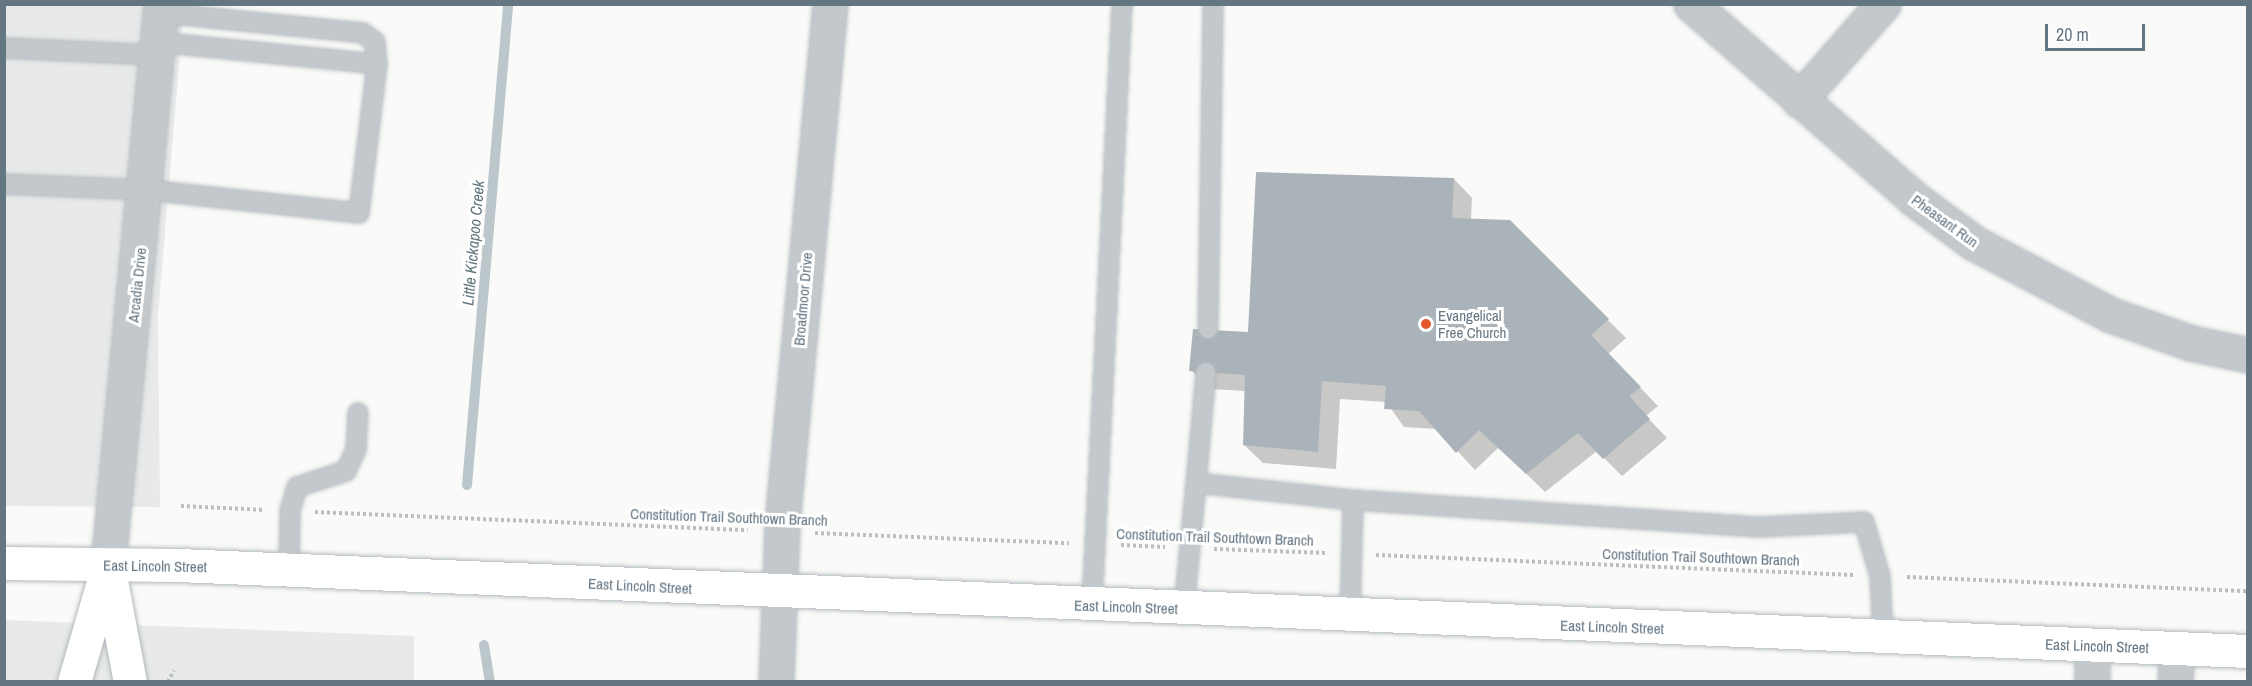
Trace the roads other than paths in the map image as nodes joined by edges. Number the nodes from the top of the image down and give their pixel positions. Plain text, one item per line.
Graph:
1 (830, 4) edge
2 (1122, 4) edge
3 (1213, 4) edge
4 (1691, 4) edge
5 (1883, 4) edge
6 (159, 29) edge
7 (4, 48) edge
8 (377, 64) junction
9 (1799, 100) junction
10 (4, 184) edge
11 (147, 190) junction
12 (1208, 329) dead end
13 (2247, 355) edge
14 (1206, 372) dead end
15 (358, 413) dead end
16 (1196, 483) junction
17 (1353, 500) junction
18 (4, 563) edge
19 (108, 565) junction
20 (289, 570) junction
21 (777, 594) junction
22 (1092, 606) junction
23 (1184, 610) junction
24 (1350, 616) junction
25 (1883, 638) junction
26 (2092, 646) junction
27 (2177, 649) junction
28 (2247, 651) edge
29 (74, 681) edge
30 (130, 681) edge
31 (776, 681) edge
32 (2092, 681) edge
33 (2175, 681) edge

1 - 21 street, Broadmoor Drive
2 - 22 lane
3 - 12 lane
4 - 9 street, Pheasant Run
5 - 9 street
6 - 7 lane
6 - 8 lane
6 - 8 lane
6 - 11 street, Arcadia Drive
8 - 11 lane
9 - 13 street, Pheasant Run
10 - 11 lane
11 - 19 street, Arcadia Drive
14 - 16 lane
15 - 20 lane
16 - 17 lane
16 - 23 lane
17 - 24 lane
17 - 25 lane
18 - 19 main road, East Lincoln Street
19 - 20 main road, East Lincoln Street
19 - 29 main road, Arcadia Drive
19 - 30 main road, Arcadia Drive
20 - 21 main road, East Lincoln Street
21 - 22 main road, East Lincoln Street
21 - 31 street, Broadmoor Drive
22 - 23 main road, East Lincoln Street
23 - 24 main road, East Lincoln Street
24 - 25 main road, East Lincoln Street
25 - 26 main road, East Lincoln Street
26 - 27 main road, East Lincoln Street
26 - 32 street
27 - 28 main road, East Lincoln Street
27 - 33 street

